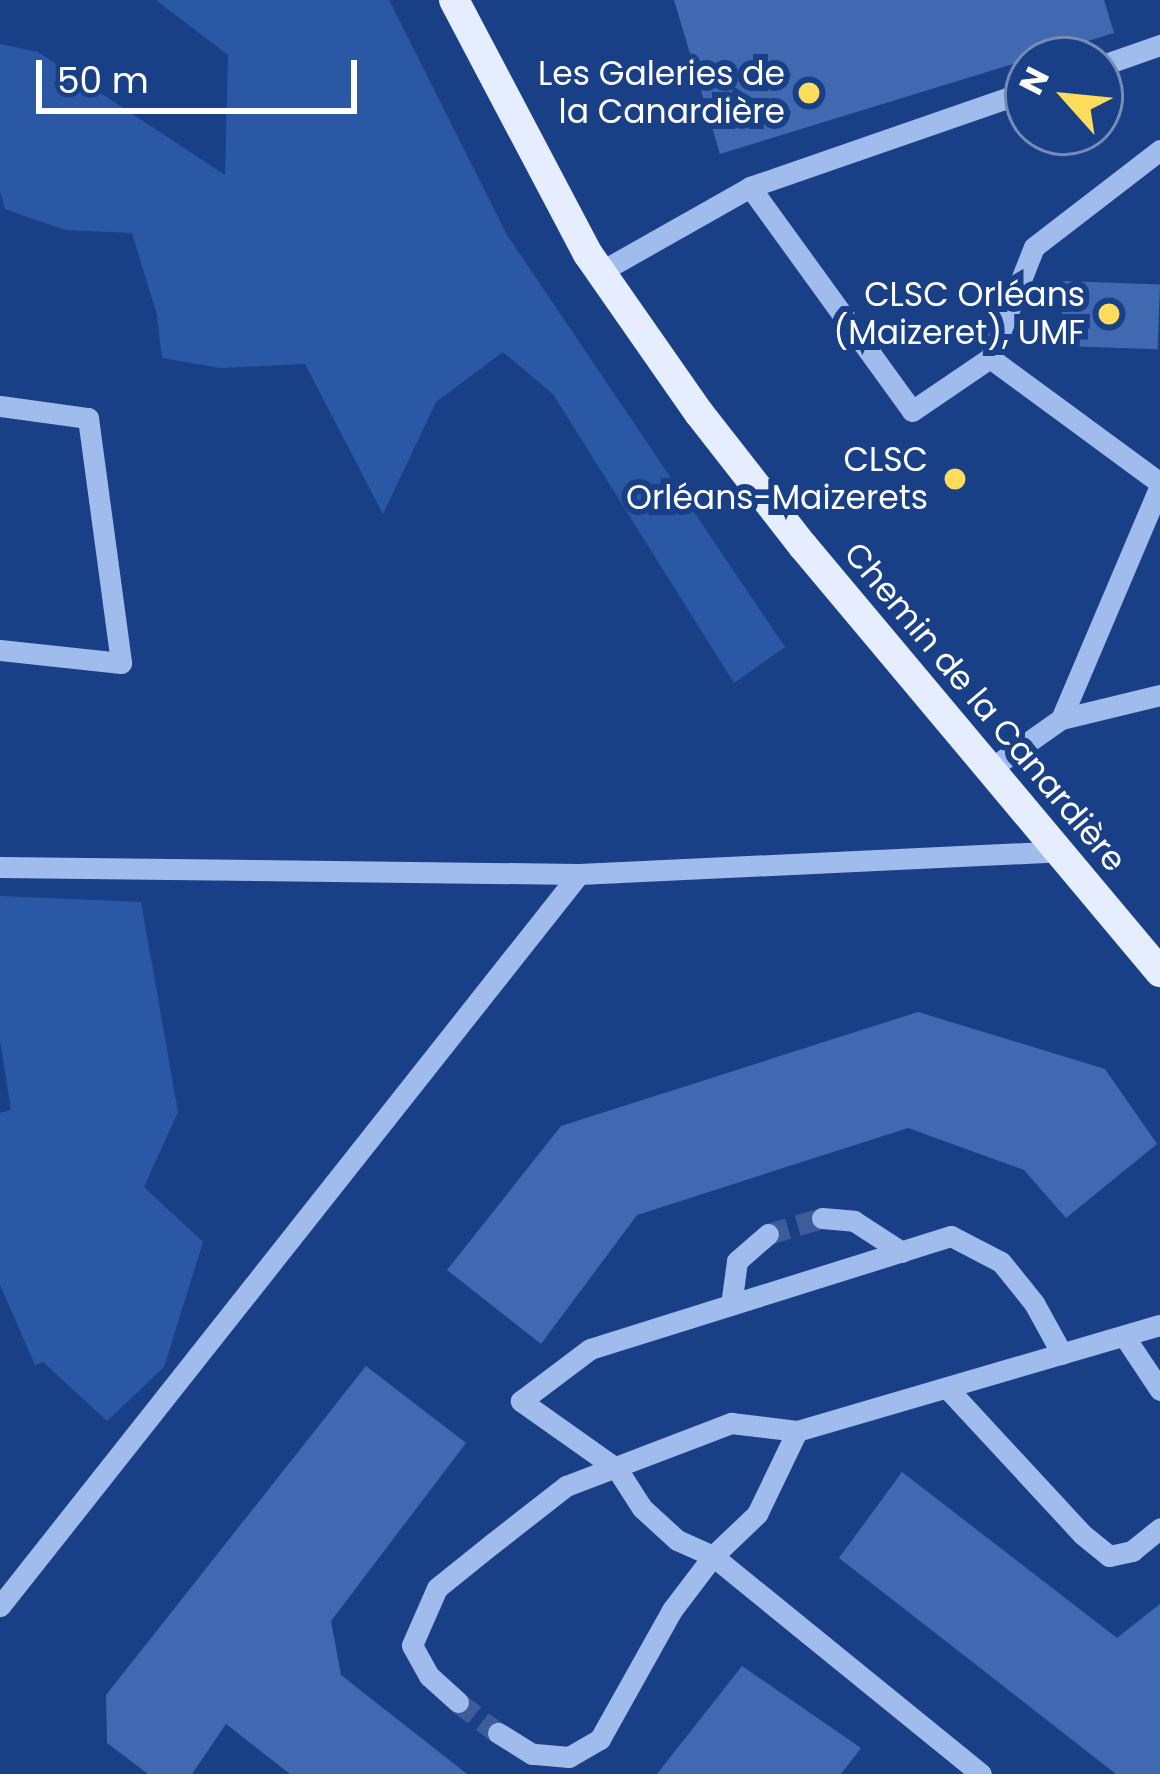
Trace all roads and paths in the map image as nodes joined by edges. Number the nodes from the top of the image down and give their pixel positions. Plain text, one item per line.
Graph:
1 (454, 0) edge
2 (1160, 45) edge
3 (1124, 58) edge
4 (1004, 99) edge
5 (1160, 150) edge
6 (751, 187) junction
7 (601, 272) junction
8 (991, 358) junction
9 (0, 406) edge
10 (1160, 485) edge
11 (0, 650) edge
12 (1160, 694) edge
13 (1060, 719) junction
14 (990, 769) junction
15 (1060, 851) junction
16 (0, 867) edge
17 (579, 874) junction
18 (1160, 971) edge
19 (822, 1218) tunnel mouth
20 (768, 1234) tunnel mouth
21 (902, 1252) junction
22 (731, 1305) junction
23 (1160, 1325) edge
24 (1124, 1336) junction
25 (1062, 1354) junction
26 (947, 1388) junction
27 (1160, 1390) edge
28 (797, 1431) junction
29 (617, 1469) junction
30 (1160, 1528) edge
31 (713, 1556) junction
32 (0, 1606) edge
33 (458, 1702) tunnel mouth
34 (498, 1733) tunnel mouth
35 (970, 1770) edge

1 - 7 main road, Chemin de la Canardière
2 - 3 lane
4 - 6 lane
5 - 8 lane
6 - 7 lane
6 - 8 lane
7 - 14 main road, Chemin de la Canardière
8 - 10 lane
9 - 11 lane
10 - 13 lane
12 - 13 lane
13 - 14 lane
14 - 15 main road, Chemin de la Canardière
15 - 17 lane
15 - 18 main road, Chemin de la Canardière
16 - 17 lane
17 - 32 lane
19 - 21 lane
20 - 22 lane
21 - 22 lane
21 - 25 lane
22 - 29 lane
23 - 24 lane
24 - 25 lane
24 - 27 lane
25 - 26 lane
26 - 28 lane
26 - 30 lane
28 - 29 lane
28 - 31 lane
29 - 31 lane
29 - 33 lane
31 - 34 lane
31 - 35 lane

